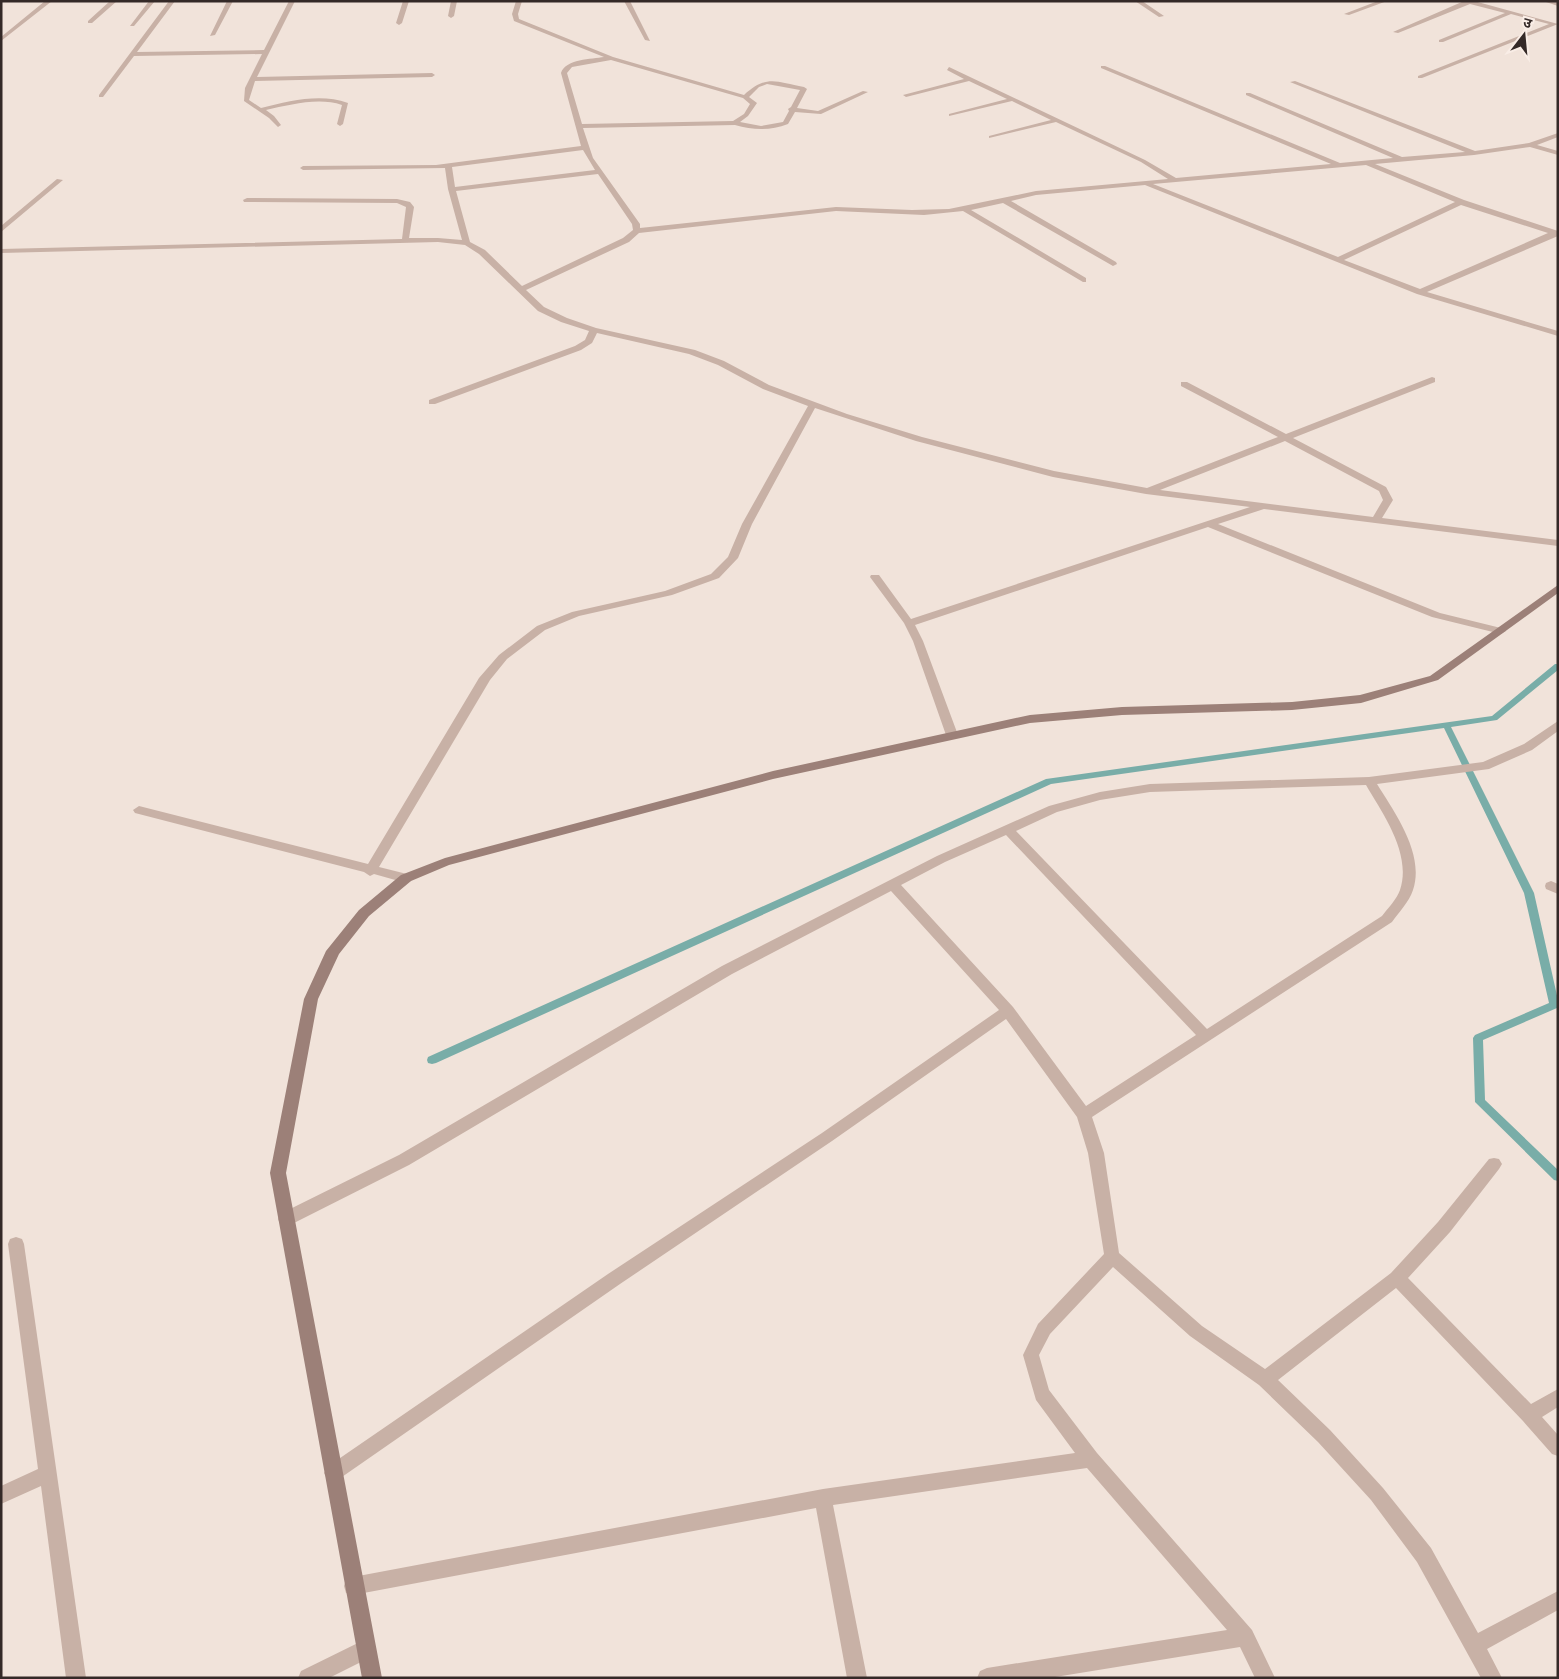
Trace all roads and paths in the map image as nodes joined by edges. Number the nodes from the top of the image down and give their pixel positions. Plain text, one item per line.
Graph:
1 (49, 1) edge
2 (114, 1) edge
3 (152, 1) edge
4 (172, 1) edge
5 (230, 1) edge
6 (292, 1) edge
7 (406, 1) edge
8 (454, 1) edge
9 (519, 1) edge
10 (627, 1) edge
11 (1138, 1) edge
12 (1384, 1) edge
13 (1548, 1) edge
14 (1468, 2) edge
15 (1558, 4) edge
16 (1511, 12) junction
17 (1347, 14) dead end
18 (451, 16) dead end
19 (1161, 16) dead end
20 (90, 22) dead end
21 (399, 23) dead end
22 (1556, 24) edge
23 (132, 25) dead end
24 (1396, 32) dead end
25 (212, 35) dead end
26 (2, 39) edge
27 (648, 40) dead end
28 (1441, 41) dead end
29 (266, 52) junction
30 (132, 54) junction
31 (611, 58) junction
32 (1103, 67) dead end
33 (950, 69) dead end
34 (432, 74) dead end
35 (1420, 77) dead end
36 (253, 79) junction
37 (970, 79) junction
38 (1292, 82) dead end
39 (865, 92) dead end
40 (1248, 94) dead end
41 (906, 95) dead end
42 (101, 96) dead end
43 (745, 97) junction
44 (1014, 99) junction
45 (791, 109) junction
46 (260, 110) junction
47 (951, 116) dead end
48 (1057, 120) junction
49 (735, 123) junction
50 (340, 124) dead end
51 (278, 125) dead end
52 (579, 126) junction
53 (1558, 135) edge
54 (991, 137) dead end
55 (1530, 145) junction
56 (585, 146) junction
57 (1474, 153) junction
58 (1558, 153) edge
59 (1402, 160) junction
60 (1367, 163) junction
61 (448, 166) junction
62 (1341, 166) junction
63 (304, 168) dead end
64 (600, 172) junction
65 (59, 180) dead end
66 (1176, 181) junction
67 (1145, 184) junction
68 (452, 189) junction
69 (247, 200) dead end
70 (1004, 200) junction
71 (1461, 202) junction
72 (965, 209) junction
73 (1, 230) edge
74 (637, 231) junction
75 (1556, 233) edge
76 (405, 242) junction
77 (467, 243) junction
78 (1, 251) edge
79 (1337, 260) junction
80 (1113, 264) dead end
81 (1083, 280) dead end
82 (520, 290) junction
83 (1420, 292) junction
84 (594, 330) junction
85 (1558, 334) edge
86 (1432, 380) dead end
87 (1184, 384) dead end
88 (432, 402) dead end
89 (813, 404) junction
90 (1284, 437) junction
91 (1146, 491) junction
92 (1263, 506) junction
93 (1376, 519) junction
94 (1208, 524) junction
95 (1558, 543) edge
96 (875, 577) dead end
97 (1558, 588) edge
98 (909, 623) junction
99 (1501, 631) junction
100 (1558, 725) edge
101 (952, 735) junction
102 (1369, 781) junction
103 (139, 810) dead end
104 (1008, 829) junction
105 (370, 871) junction
106 (406, 878) junction
107 (892, 884) junction
108 (1008, 1011) junction
109 (1206, 1037) junction
110 (1084, 1115) junction
111 (1494, 1164) dead end
112 (286, 1219) junction
113 (16, 1244) dead end
114 (1112, 1256) junction
115 (1397, 1278) junction
116 (1265, 1379) junction
117 (1558, 1397) edge
118 (1529, 1415) junction
119 (1558, 1448) edge
120 (1091, 1459) junction
121 (333, 1472) junction
122 (48, 1474) junction
123 (1, 1494) edge
124 (823, 1498) junction
125 (353, 1586) junction
126 (1558, 1600) edge
127 (1245, 1637) junction
128 (1474, 1646) junction
129 (366, 1649) junction
130 (76, 1678) edge
131 (308, 1678) edge
132 (372, 1678) edge
133 (857, 1678) edge
134 (987, 1678) edge
135 (1265, 1678) edge
136 (1492, 1678) edge

1 - 26 street
2 - 20 street
3 - 23 street
4 - 30 street
5 - 25 street
6 - 29 street
7 - 21 street
8 - 18 street
9 - 31 street
10 - 27 street
11 - 19 street
12 - 17 street
13 - 15 street
14 - 16 street
14 - 24 street
16 - 22 street
16 - 28 street
22 - 35 street
29 - 30 street
29 - 36 street
30 - 42 street
31 - 43 street
31 - 52 street
32 - 62 street
33 - 37 street
34 - 36 street
36 - 46 street
37 - 41 street
37 - 44 street
38 - 57 street
39 - 45 street
40 - 59 street
43 - 45 street
43 - 49 street
44 - 47 street
44 - 48 street
45 - 49 street
46 - 50 street
46 - 51 street
48 - 54 street
48 - 66 street
49 - 52 street
52 - 56 street
53 - 55 street
55 - 57 street
55 - 58 street
56 - 61 street
56 - 64 street
57 - 59 street
59 - 60 street
60 - 62 street
60 - 71 street
61 - 63 street
61 - 68 street
62 - 66 street
64 - 68 street
64 - 74 street
65 - 73 street
66 - 67 street
67 - 70 street
67 - 79 street
68 - 77 street
69 - 76 street
70 - 72 street
70 - 80 street
71 - 75 street
71 - 79 street
72 - 74 street
72 - 81 street
74 - 82 street
75 - 83 street
76 - 77 street
76 - 78 street
77 - 82 street
79 - 83 street
82 - 84 street
83 - 85 street
84 - 88 street
84 - 89 street
86 - 90 street
87 - 90 street
89 - 91 street
89 - 105 street
90 - 91 street
90 - 93 street
91 - 92 street
92 - 93 street
92 - 94 street
93 - 95 street
94 - 98 street
94 - 99 street
96 - 98 street
97 - 99 street
98 - 101 street
99 - 101 street
100 - 102 street
101 - 106 street
102 - 104 street
102 - 109 street
103 - 105 street
104 - 107 street
104 - 109 street
105 - 106 street
106 - 112 street
107 - 108 street
107 - 112 street
108 - 110 street
108 - 121 street
109 - 110 street
110 - 114 street
111 - 115 street
112 - 121 street
113 - 122 street
114 - 116 street
114 - 120 street
115 - 116 street
115 - 118 street
116 - 128 street
117 - 118 street
118 - 119 street
120 - 124 street
120 - 127 street
121 - 125 street
122 - 123 street
122 - 130 street
124 - 125 street
124 - 133 street
125 - 129 street
126 - 128 street
127 - 134 street
127 - 135 street
128 - 136 street
129 - 131 street
129 - 132 street

